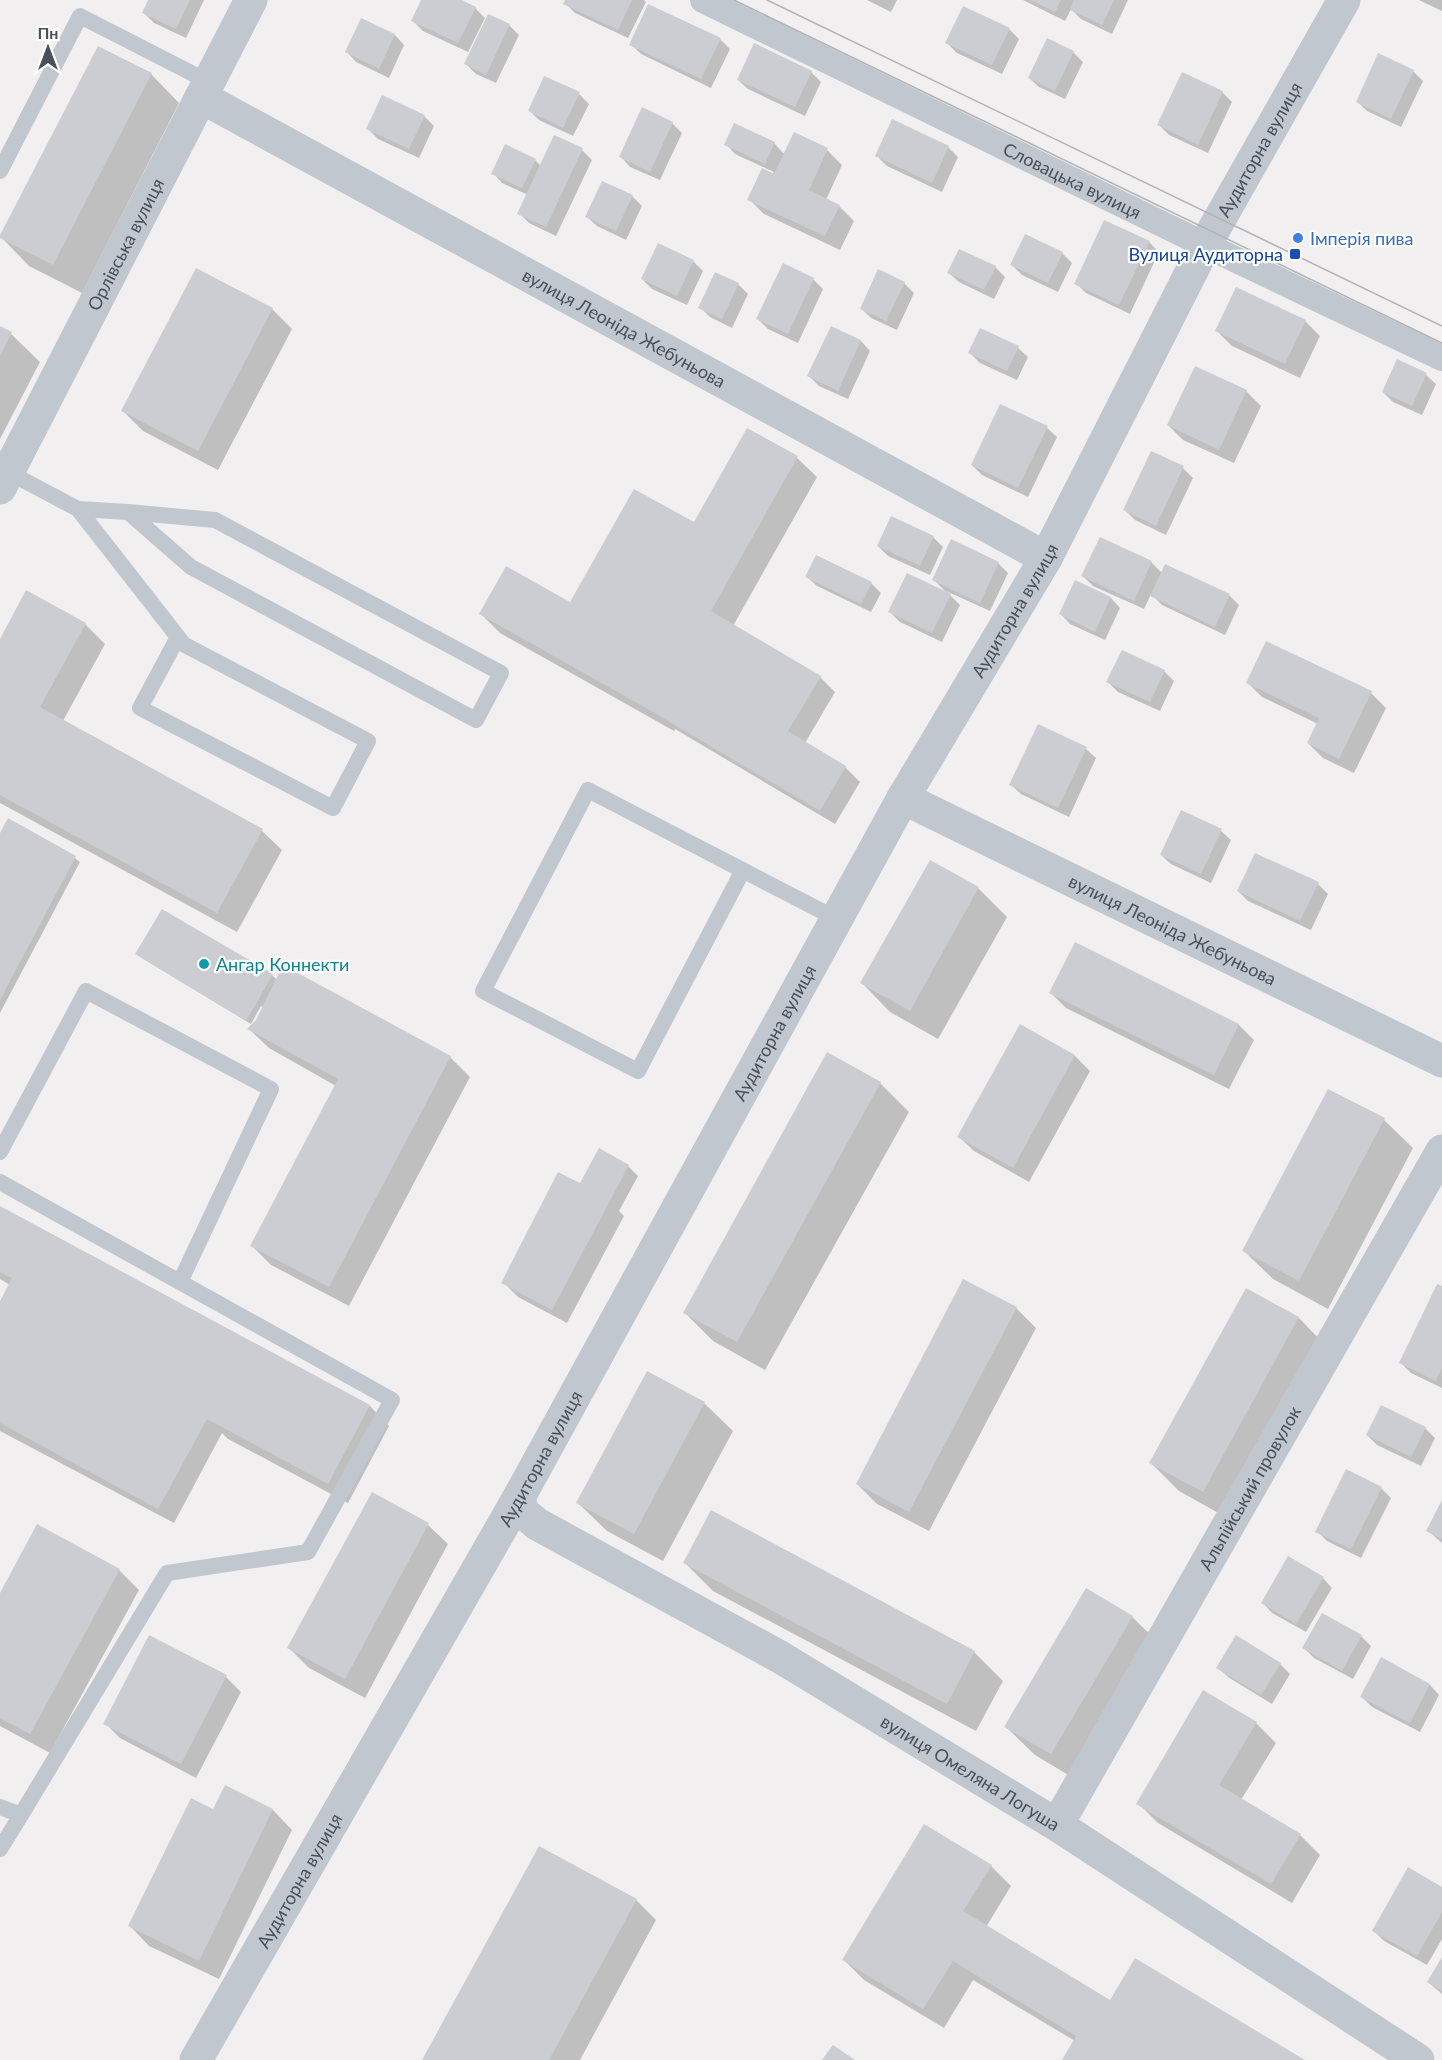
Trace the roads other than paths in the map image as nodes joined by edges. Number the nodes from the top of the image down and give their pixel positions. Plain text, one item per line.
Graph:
1 (251, 0) edge
2 (703, 0) edge
3 (1344, 0) edge
4 (205, 90) junction
5 (0, 171) edge
6 (1205, 245) junction
7 (1442, 358) edge
8 (4, 480) edge
9 (78, 509) junction
10 (128, 512) junction
11 (1046, 558) junction
12 (178, 637) junction
13 (903, 798) junction
14 (743, 870) junction
15 (837, 919) junction
16 (1442, 1061) edge
17 (1442, 1151) edge
18 (0, 1152) edge
19 (0, 1182) edge
20 (180, 1282) junction
21 (518, 1499) junction
22 (0, 1807) edge
23 (21, 1815) junction
24 (1057, 1825) junction
25 (0, 1849) edge
26 (196, 2060) edge
27 (1418, 2060) edge

1 - 4 street, Орлівська вулиця
2 - 6 street, Словацька вулиця
3 - 6 street, Аудиторна вулиця
4 - 5 lane
4 - 8 street, Орлівська вулиця
4 - 11 street, вулиця Леоніда Жебуньова
6 - 7 street, Словацька вулиця
6 - 11 street, Аудиторна вулиця
8 - 9 lane
9 - 10 lane
9 - 12 lane
10 - 10 lane
11 - 13 street, Аудиторна вулиця
12 - 12 lane
13 - 15 street, Аудиторна вулиця
13 - 16 street, вулиця Леоніда Жебуньова
14 - 14 lane
14 - 15 lane
15 - 21 street, Аудиторна вулиця
17 - 24 street, Альпійський провулок
18 - 20 lane
19 - 20 lane
20 - 23 lane
21 - 24 street, вулиця Омеляна Логуша
21 - 26 street, Аудиторна вулиця
22 - 23 lane
23 - 25 lane
24 - 27 street, вулиця Омеляна Логуша

